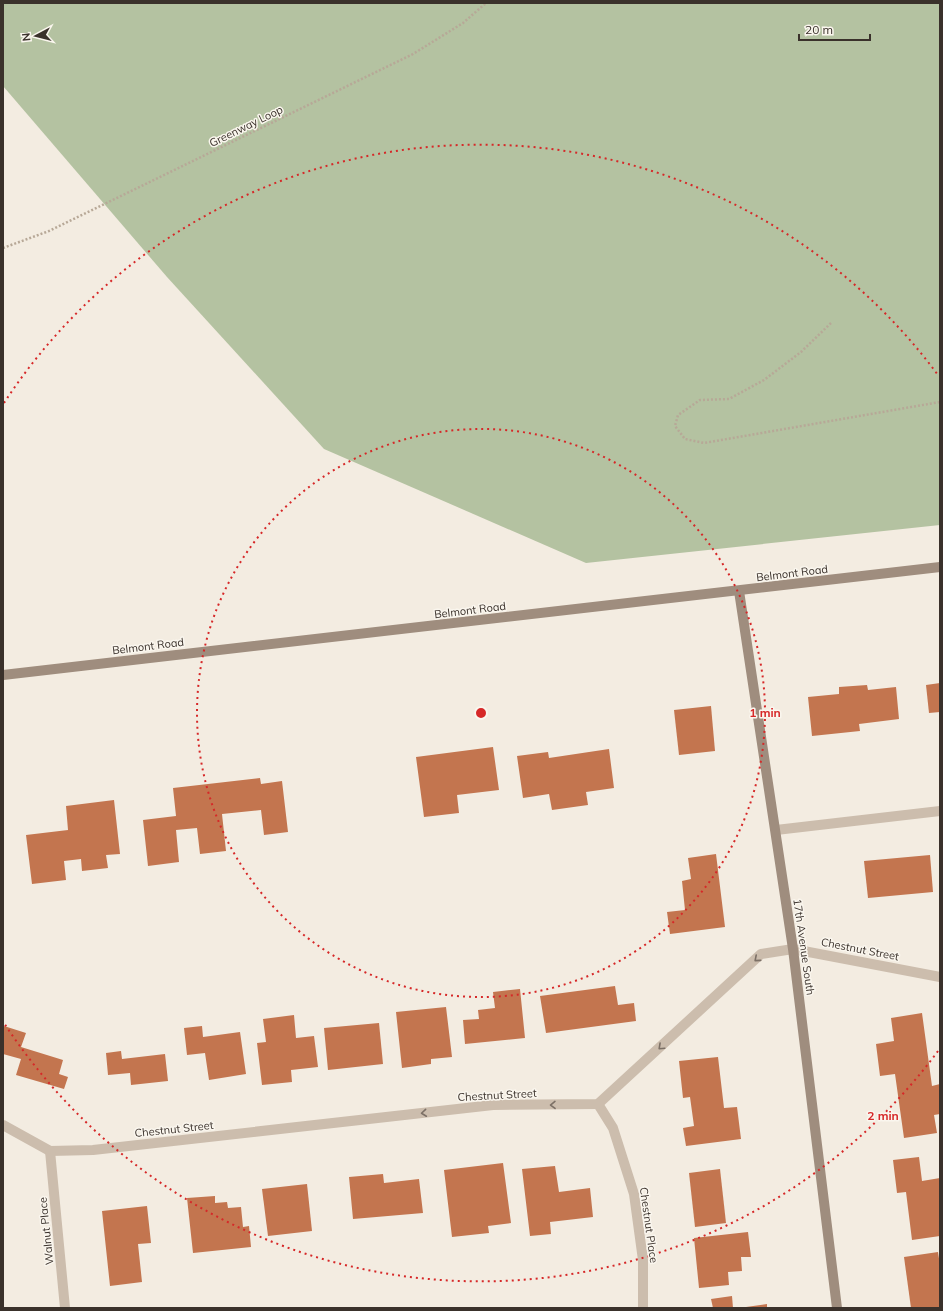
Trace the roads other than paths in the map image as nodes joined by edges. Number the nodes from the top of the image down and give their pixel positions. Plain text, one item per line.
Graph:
1 (940, 567) edge
2 (739, 591) junction
3 (3, 675) edge
4 (940, 812) edge
5 (776, 830) junction
6 (793, 949) junction
7 (940, 977) edge
8 (598, 1104) junction
9 (3, 1125) edge
10 (50, 1151) junction
11 (65, 1308) edge
12 (643, 1308) edge
13 (838, 1308) edge

1 - 2 street, Belmont Road
2 - 3 street, Belmont Road
2 - 5 street, 17th Avenue South
4 - 5 street
5 - 6 street, 17th Avenue South
6 - 7 street, Chestnut Street
6 -> 8 street, Chestnut Street
6 - 13 street, 17th Avenue South
8 -> 10 street, Chestnut Street
8 - 12 street, Chestnut Place
9 - 10 street
10 - 11 street, Walnut Place

